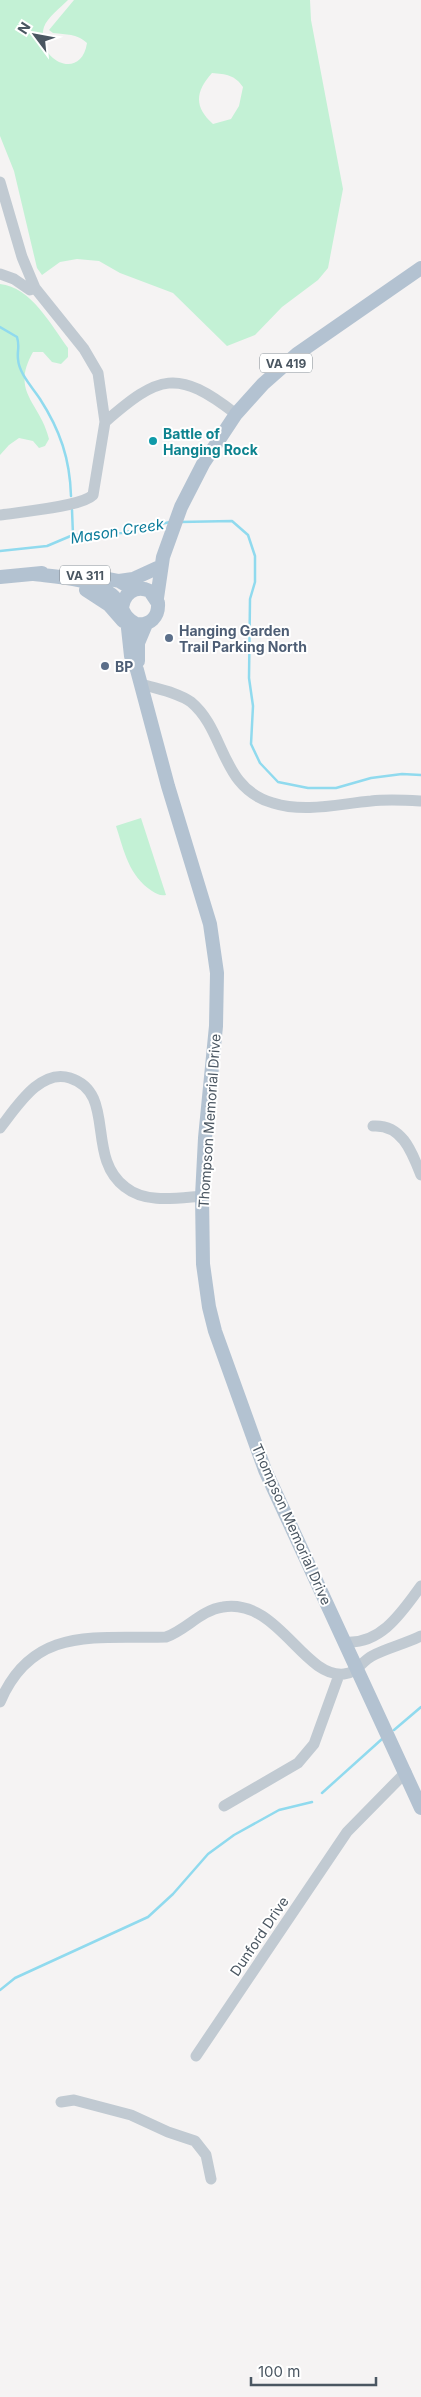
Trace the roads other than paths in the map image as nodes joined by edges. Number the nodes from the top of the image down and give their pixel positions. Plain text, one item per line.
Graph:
1 (0, 182) edge
2 (421, 268) edge
3 (0, 274) edge
4 (35, 288) junction
5 (236, 414) junction
6 (105, 422) junction
7 (0, 515) edge
8 (162, 557) junction
9 (34, 574) junction
10 (0, 577) edge
11 (119, 581) junction
12 (137, 589) junction
13 (157, 598) junction
14 (125, 617) junction
15 (146, 624) junction
16 (137, 670) junction
17 (141, 684) junction
18 (421, 801) edge
19 (373, 1126) dead end
20 (0, 1128) edge
21 (421, 1175) edge
22 (202, 1196) junction
23 (421, 1586) edge
24 (421, 1636) edge
25 (345, 1642) junction
26 (358, 1669) junction
27 (339, 1675) junction
28 (0, 1702) edge
29 (406, 1772) junction
30 (224, 1806) dead end
31 (421, 1808) edge
32 (196, 2056) dead end
33 (61, 2102) dead end
34 (210, 2179) dead end

1 - 4 street
2 - 5 main road, VA 419
3 - 4 street
4 - 6 street
5 - 6 street
5 - 8 main road, VA 419
6 - 7 street
8 - 11 main road
8 - 12 main road, VA 419
8 - 13 main road, VA 419
9 - 10 main road, VA 311
9 - 11 main road, VA 311
9 - 14 main road, VA 311
11 - 12 main road, VA 311
12 - 13 main road
12 - 14 main road
13 - 15 main road
14 - 15 main road
14 - 16 main road, Thompson Memorial Drive
15 - 16 main road, Thompson Memorial Drive
16 - 17 main road, Thompson Memorial Drive
17 - 18 street
17 - 22 main road, Thompson Memorial Drive
19 - 21 street
20 - 22 street
22 - 25 main road, Thompson Memorial Drive
23 - 25 street
24 - 26 street
25 - 26 main road, Thompson Memorial Drive
26 - 27 street
26 - 29 main road, Thompson Memorial Drive
27 - 28 street
27 - 30 street
29 - 31 main road, Thompson Memorial Drive
29 - 32 street, Dunford Drive
33 - 34 street

